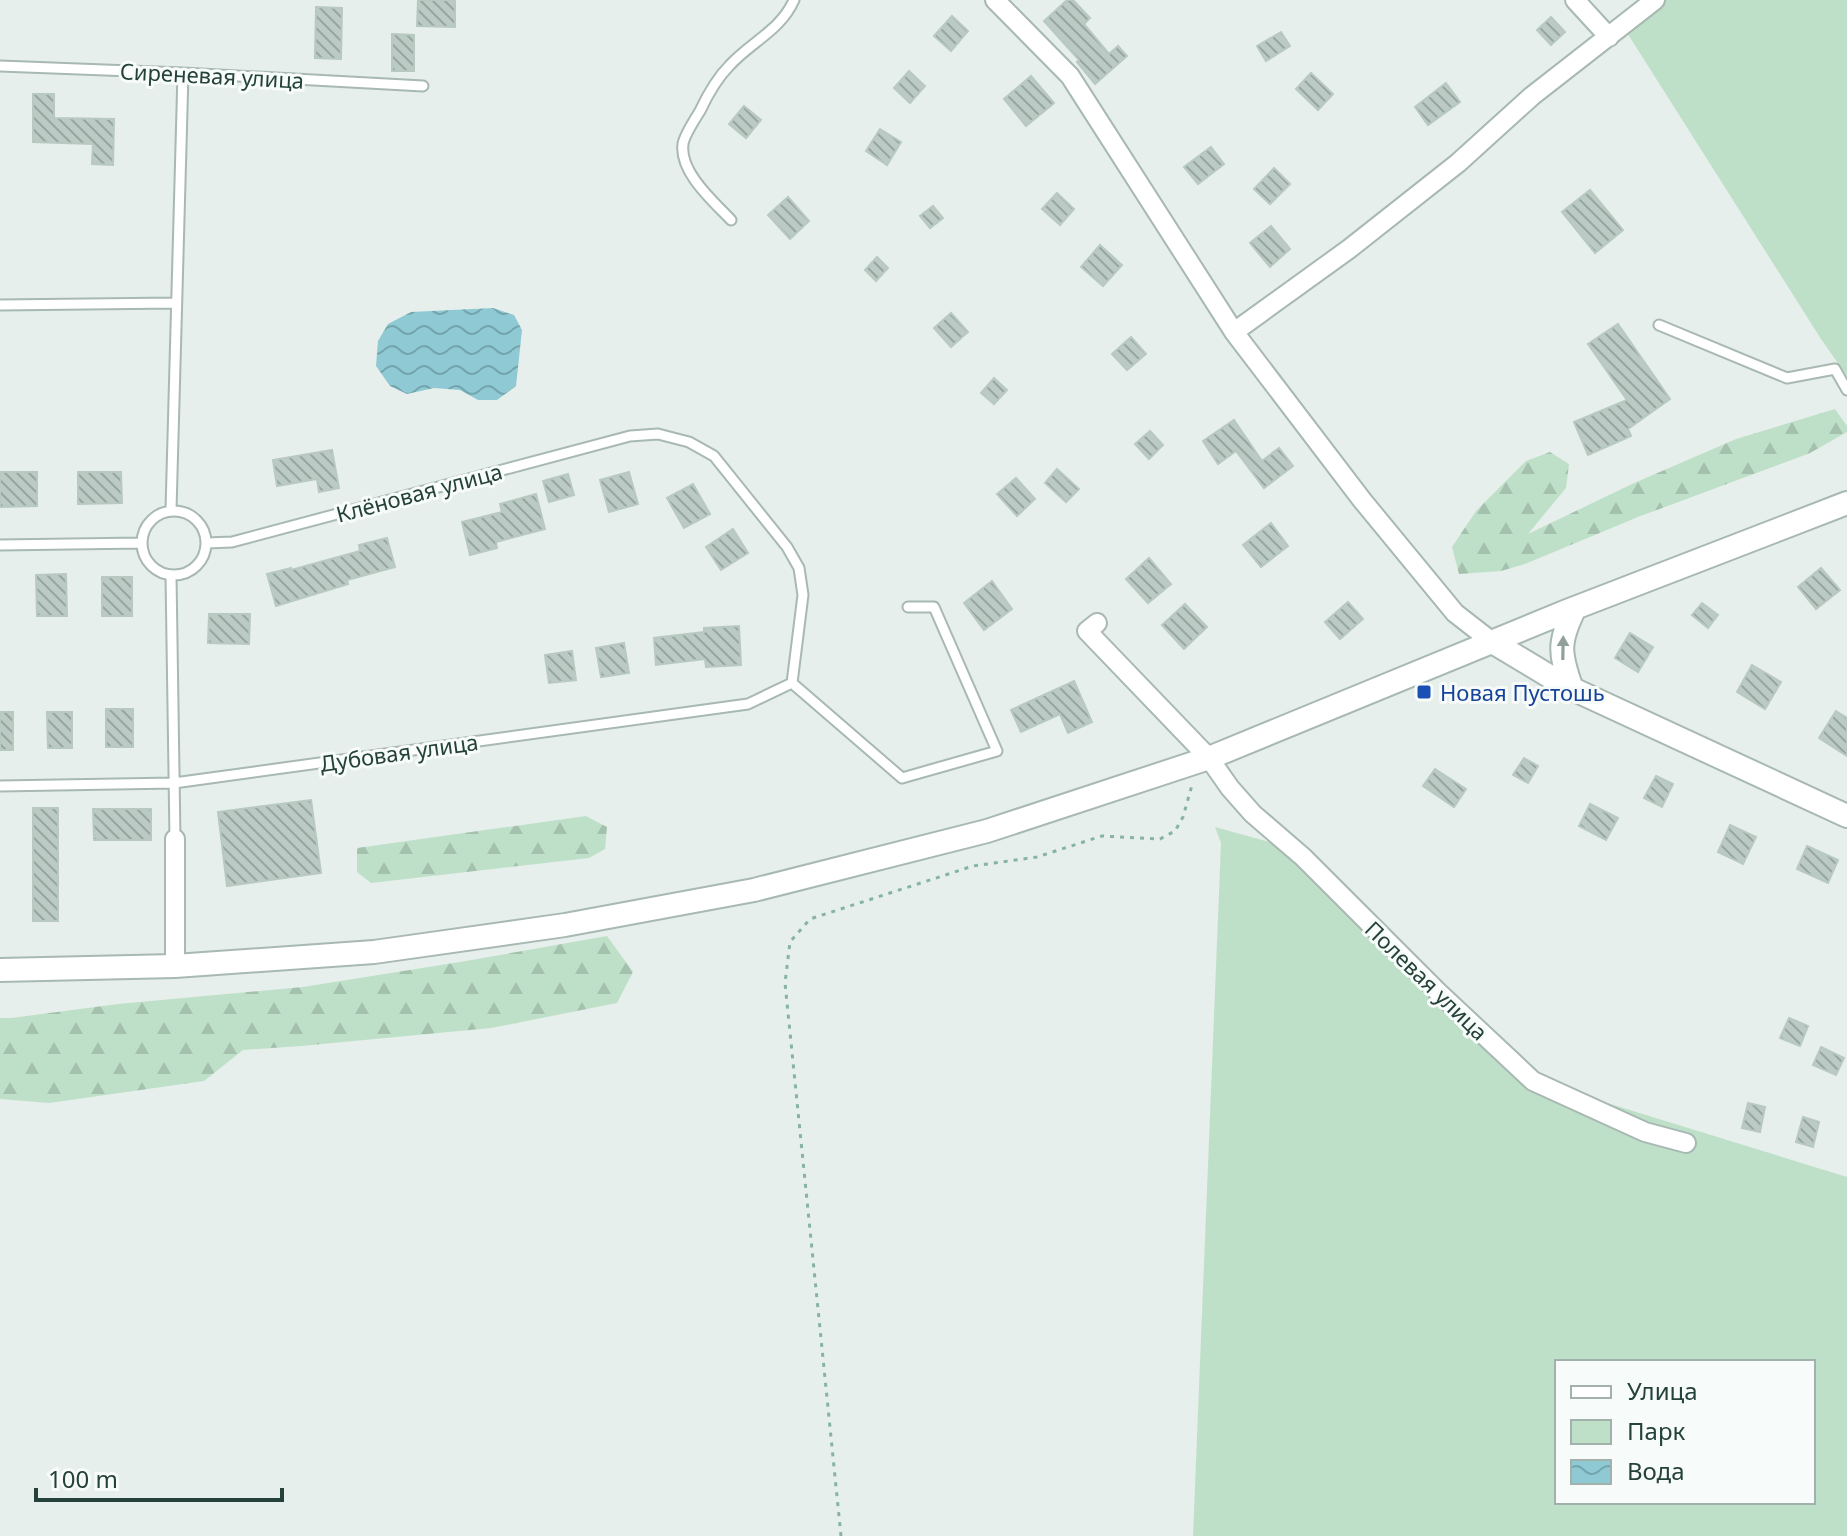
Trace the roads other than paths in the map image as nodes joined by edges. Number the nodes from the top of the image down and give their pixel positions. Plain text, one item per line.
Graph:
1 (794, 0) edge
2 (995, 0) edge
3 (1575, 0) edge
4 (1655, 0) edge
5 (1609, 37) junction
6 (0, 66) edge
7 (183, 73) junction
8 (423, 86) dead end
9 (731, 220) dead end
10 (175, 303) junction
11 (0, 305) edge
12 (1659, 325) dead end
13 (1234, 332) junction
14 (1847, 390) edge
15 (1847, 503) edge
16 (171, 510) junction
17 (141, 543) junction
18 (207, 543) junction
19 (0, 545) edge
20 (171, 575) junction
21 (908, 607) dead end
22 (1575, 608) junction
23 (1097, 623) dead end
24 (1491, 641) junction
25 (792, 683) junction
26 (1572, 689) junction
27 (1204, 760) junction
28 (174, 783) junction
29 (0, 786) edge
30 (1847, 816) edge
31 (175, 839) joint
32 (175, 966) junction
33 (0, 970) edge
34 (1686, 1143) dead end

1 - 9 lane
2 - 13 street
3 - 5 street
4 - 5 street
5 - 13 street
6 - 7 lane, Сиреневая улица
7 - 8 lane, Сиреневая улица
7 - 10 lane
10 - 11 lane
10 - 16 lane
12 - 14 lane
13 - 24 street
15 - 22 street
16 - 17 lane
16 - 18 lane
17 - 19 lane
17 - 20 lane
18 - 20 lane
18 - 25 lane, Клёновая улица
20 - 28 lane
21 - 25 lane
22 - 24 street
26 -> 22 street
23 - 27 street, Полевая улица
24 - 26 street
24 - 27 street
25 - 28 lane, Дубовая улица
26 - 30 street
27 - 32 street
27 - 34 street, Полевая улица
28 - 29 lane, Дубовая улица
28 - 31 lane
31 - 32 street
32 - 33 street

